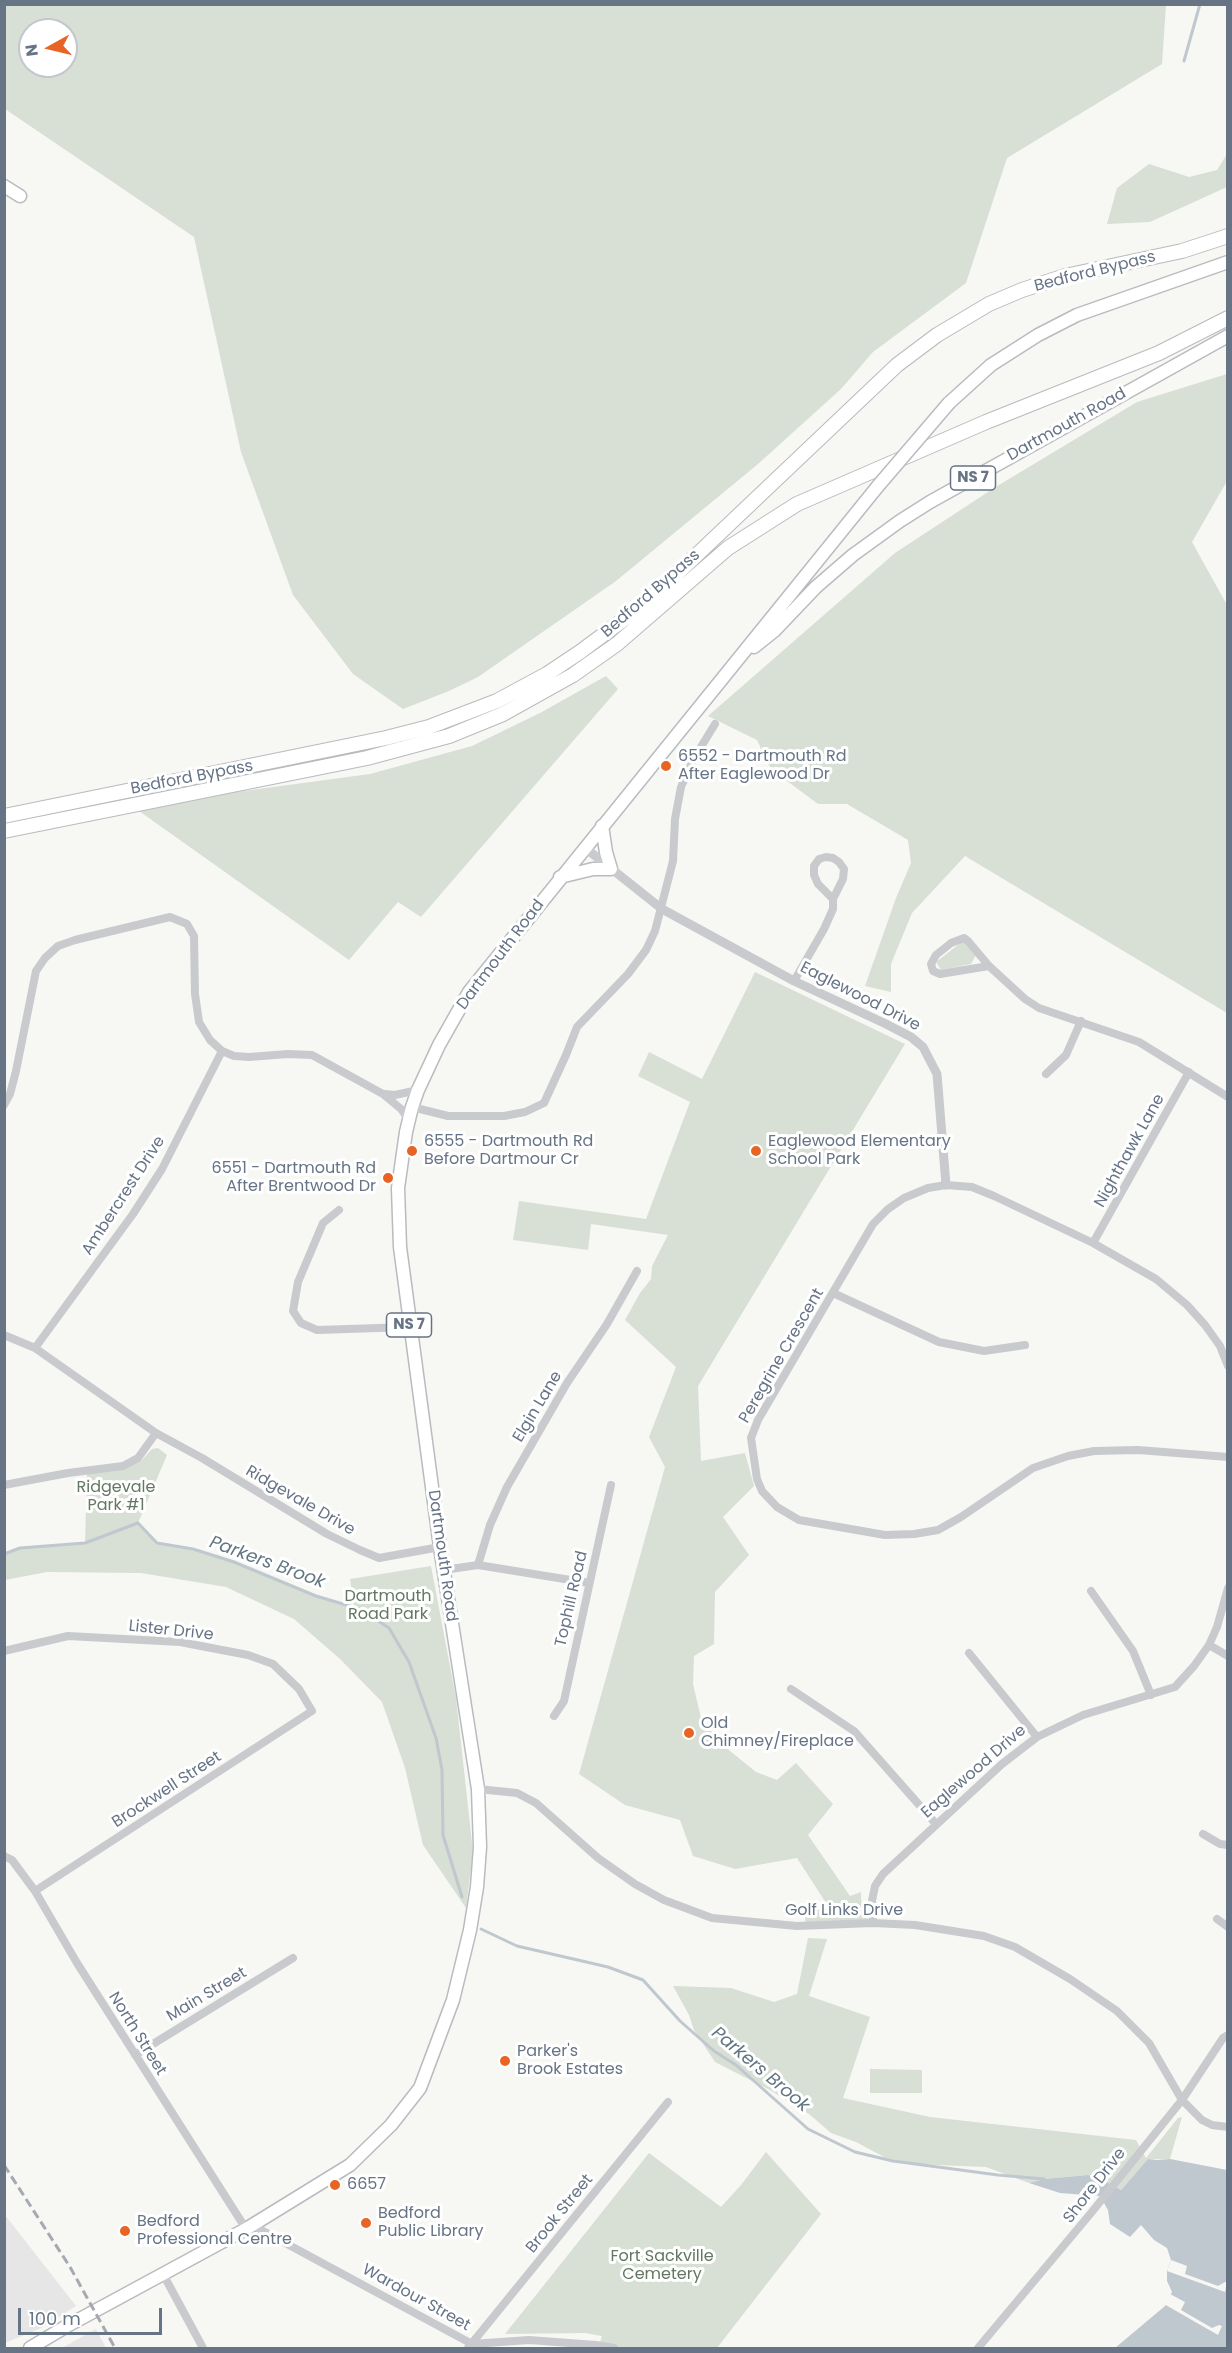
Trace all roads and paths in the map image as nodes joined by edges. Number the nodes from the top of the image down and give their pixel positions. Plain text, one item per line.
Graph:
1 (4, 186) edge
2 (4, 193) edge
3 (1227, 236) edge
4 (1227, 262) edge
5 (1227, 318) edge
6 (1227, 336) edge
7 (743, 655) junction
8 (715, 724) dead end
9 (4, 816) edge
10 (602, 826) junction
11 (4, 831) edge
12 (584, 847) junction
13 (611, 869) junction
14 (560, 876) junction
15 (833, 899) junction
16 (662, 909) junction
17 (988, 966) junction
18 (794, 981) junction
19 (1081, 1021) junction
20 (222, 1051) junction
21 (1189, 1072) junction
22 (1046, 1074) dead end
23 (418, 1090) junction
24 (383, 1094) junction
25 (1227, 1097) edge
26 (4, 1105) edge
27 (412, 1107) junction
28 (409, 1120) junction
29 (946, 1185) junction
30 (339, 1210) dead end
31 (1093, 1243) junction
32 (638, 1271) dead end
33 (833, 1293) junction
34 (409, 1327) junction
35 (4, 1335) edge
36 (1224, 1344) edge
37 (1025, 1345) dead end
38 (34, 1348) junction
39 (1227, 1366) edge
40 (156, 1433) junction
41 (1227, 1457) edge
42 (4, 1485) edge
43 (611, 1485) dead end
44 (440, 1547) junction
45 (478, 1565) junction
46 (444, 1570) junction
47 (589, 1583) junction
48 (1227, 1588) edge
49 (1091, 1591) dead end
50 (1209, 1645) junction
51 (4, 1651) edge
52 (969, 1653) dead end
53 (1227, 1656) edge
54 (791, 1689) dead end
55 (1151, 1695) junction
56 (312, 1711) joint
57 (554, 1716) dead end
58 (1037, 1737) junction
59 (478, 1789) junction
60 (936, 1824) junction
61 (1203, 1834) dead end
62 (1227, 1845) edge
63 (4, 1856) edge
64 (35, 1891) junction
65 (1217, 1919) dead end
66 (873, 1923) junction
67 (1227, 1927) edge
68 (293, 1958) dead end
69 (1227, 2036) edge
70 (135, 2055) junction
71 (1182, 2100) junction
72 (668, 2102) dead end
73 (1227, 2127) edge
74 (249, 2227) junction
75 (164, 2274) junction
76 (49, 2337) junction
77 (470, 2346) edge
78 (30, 2349) edge
79 (40, 2349) edge
80 (203, 2349) edge
81 (614, 2349) edge
82 (978, 2349) edge

1 - 2 main road
3 - 9 highway, Bedford Bypass
4 - 7 main road, Dartmouth Road / NS 7, bridge
5 - 11 highway, Bedford Bypass
6 - 7 main road, Dartmouth Road / NS 7
7 - 10 main road, Dartmouth Road / NS 7
8 - 16 street
10 - 12 main road, Dartmouth Road / NS 7
10 - 13 main road
12 - 13 street, Eaglewood Drive
12 - 14 main road, Dartmouth Road / NS 7
13 - 14 main road
13 - 16 street, Eaglewood Drive
14 - 23 main road, Dartmouth Road / NS 7
15 - 15 street
15 - 18 street
16 - 18 street, Eaglewood Drive
16 - 27 street
17 - 17 street
17 - 19 street
18 - 29 street, Eaglewood Drive
19 - 21 street
19 - 22 street
20 - 24 street
20 - 26 street
20 - 38 street, Ambercrest Drive
21 - 25 street
21 - 31 street, Nighthawk Lane
23 - 24 street
23 - 27 main road, Dartmouth Road / NS 7
24 - 28 street
27 - 28 main road, Dartmouth Road / NS 7
28 - 34 main road, Dartmouth Road / NS 7
29 - 31 street
29 - 33 street, Peregrine Crescent
30 - 34 street
31 - 36 street
32 - 45 street, Elgin Lane
33 - 37 street
33 - 41 street, Peregrine Crescent
34 - 44 main road, Dartmouth Road / NS 7
35 - 38 street, Ridgevale Drive
36 - 39 street
38 - 40 street, Ridgevale Drive
40 - 42 street
40 - 44 street, Ridgevale Drive
43 - 47 street, Tophill Road
44 - 46 main road, Dartmouth Road / NS 7
45 - 46 street
45 - 47 street
46 - 59 main road, Dartmouth Road / NS 7
47 - 57 street, Tophill Road
48 - 50 street, Eaglewood Drive
49 - 55 street
50 - 53 street
50 - 55 street, Eaglewood Drive
51 - 56 street, Lister Drive
52 - 58 street
54 - 60 street
55 - 58 street, Eaglewood Drive
56 - 64 street, Brockwell Street
58 - 60 street, Eaglewood Drive
59 - 66 street, Golf Links Drive
59 - 74 main road, Dartmouth Road / NS 7
60 - 66 street, Eaglewood Drive
61 - 62 street
63 - 64 street, North Street
64 - 70 street, North Street
65 - 67 street
66 - 71 street, Golf Links Drive
68 - 70 street, Main Street
69 - 71 street, Shore Drive
70 - 74 street, North Street
71 - 73 street, Golf Links Drive
71 - 82 street, Shore Drive
72 - 77 street, Brook Street
74 - 75 main road, Dartmouth Road / NS 7
74 - 77 street, Wardour Street
75 - 76 main road, Dartmouth Road / NS 7
75 - 80 street
76 - 78 main road, Dartmouth Road / NS 7
76 - 79 main road
77 - 81 street, Wardour Street

